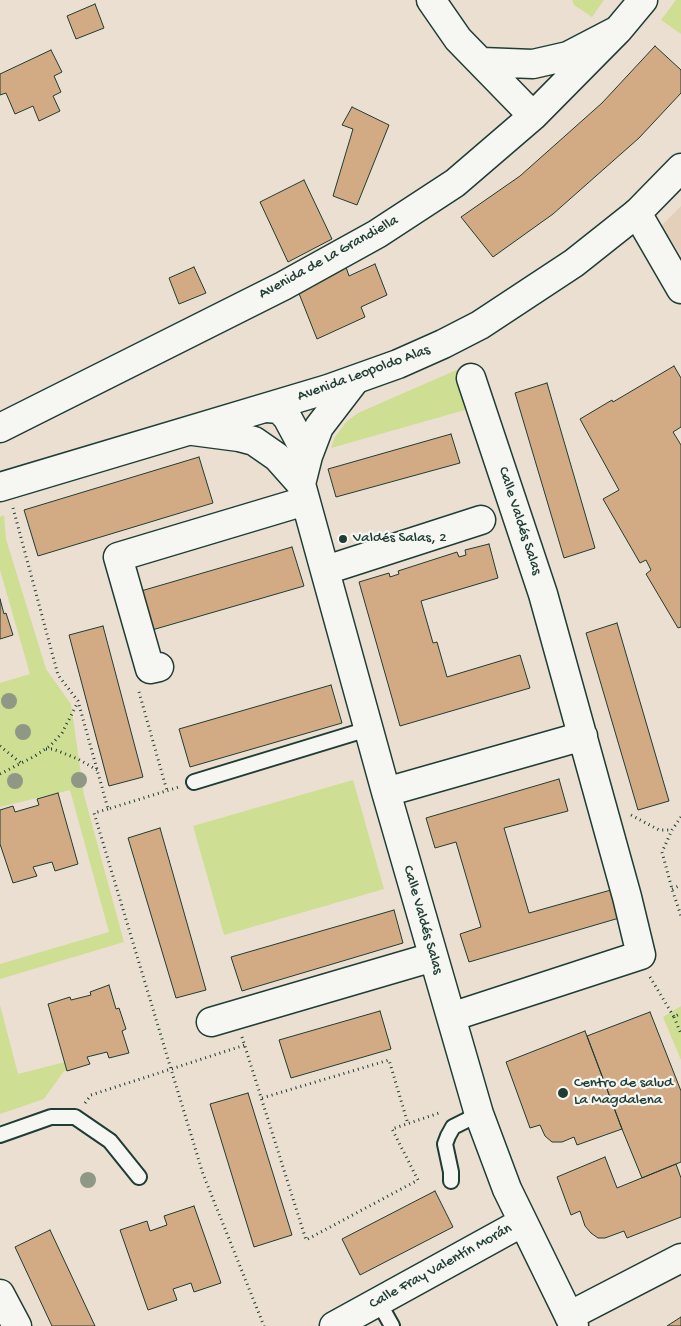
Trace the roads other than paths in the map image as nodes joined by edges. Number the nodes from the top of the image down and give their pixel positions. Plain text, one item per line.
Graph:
1 (431, 0) edge
2 (643, 0) edge
3 (618, 30) junction
4 (482, 62) junction
5 (533, 116) junction
6 (681, 168) edge
7 (637, 213) junction
8 (681, 289) edge
9 (471, 378) dead end
10 (355, 380) junction
11 (279, 407) junction
12 (0, 428) edge
13 (193, 431) junction
14 (308, 456) junction
15 (278, 457) junction
16 (4, 486) edge
17 (303, 492) junction
18 (481, 520) dead end
19 (326, 570) junction
20 (159, 667) dead end
21 (368, 729) junction
22 (583, 736) junction
23 (194, 782) road end
24 (386, 792) junction
25 (433, 957) junction
26 (451, 1017) junction
27 (223, 1019) road end
28 (477, 1107) junction
29 (0, 1136) edge
30 (140, 1177) dead end
31 (452, 1181) dead end
32 (523, 1222) junction
33 (681, 1258) edge
34 (0, 1294) edge
35 (378, 1301) junction
36 (572, 1321) edge
37 (17, 1326) edge
38 (334, 1326) edge
39 (392, 1326) edge

1 - 4 street
2 - 3 street, Avenida de La Grandiella
3 - 4 street
3 - 5 street, Avenida de La Grandiella
4 - 5 street
5 - 12 street, Avenida de La Grandiella
6 - 7 street, Avenida Leopoldo Alas
7 - 8 street
7 - 10 street, Avenida Leopoldo Alas
9 - 22 street, Calle Valdés Salas
10 - 11 street, Avenida Leopoldo Alas
10 - 14 street
11 - 13 street, Avenida Leopoldo Alas
11 - 14 street
11 - 15 street
13 - 15 street, Calle Valdés Salas
13 - 16 street, Avenida Leopoldo Alas
14 - 17 street
15 - 17 street, Calle Valdés Salas
17 - 19 street, Calle Valdés Salas
17 - 20 street
18 - 19 street
19 - 21 street, Calle Valdés Salas
21 - 23 lane
21 - 24 street, Calle Valdés Salas
22 - 24 street
22 - 26 street, Calle Valdés Salas
24 - 25 street, Calle Valdés Salas
25 - 26 street, Calle Valdés Salas
25 - 27 street
26 - 28 street, Calle Valdés Salas
28 - 31 lane
28 - 32 street, Calle Valdés Salas
29 - 30 lane
32 - 35 street, Calle Fray Valentín Morán
32 - 36 street, Calle Valdés Salas
33 - 36 street
34 - 37 street
35 - 38 street, Calle Fray Valentín Morán
35 - 39 lane

